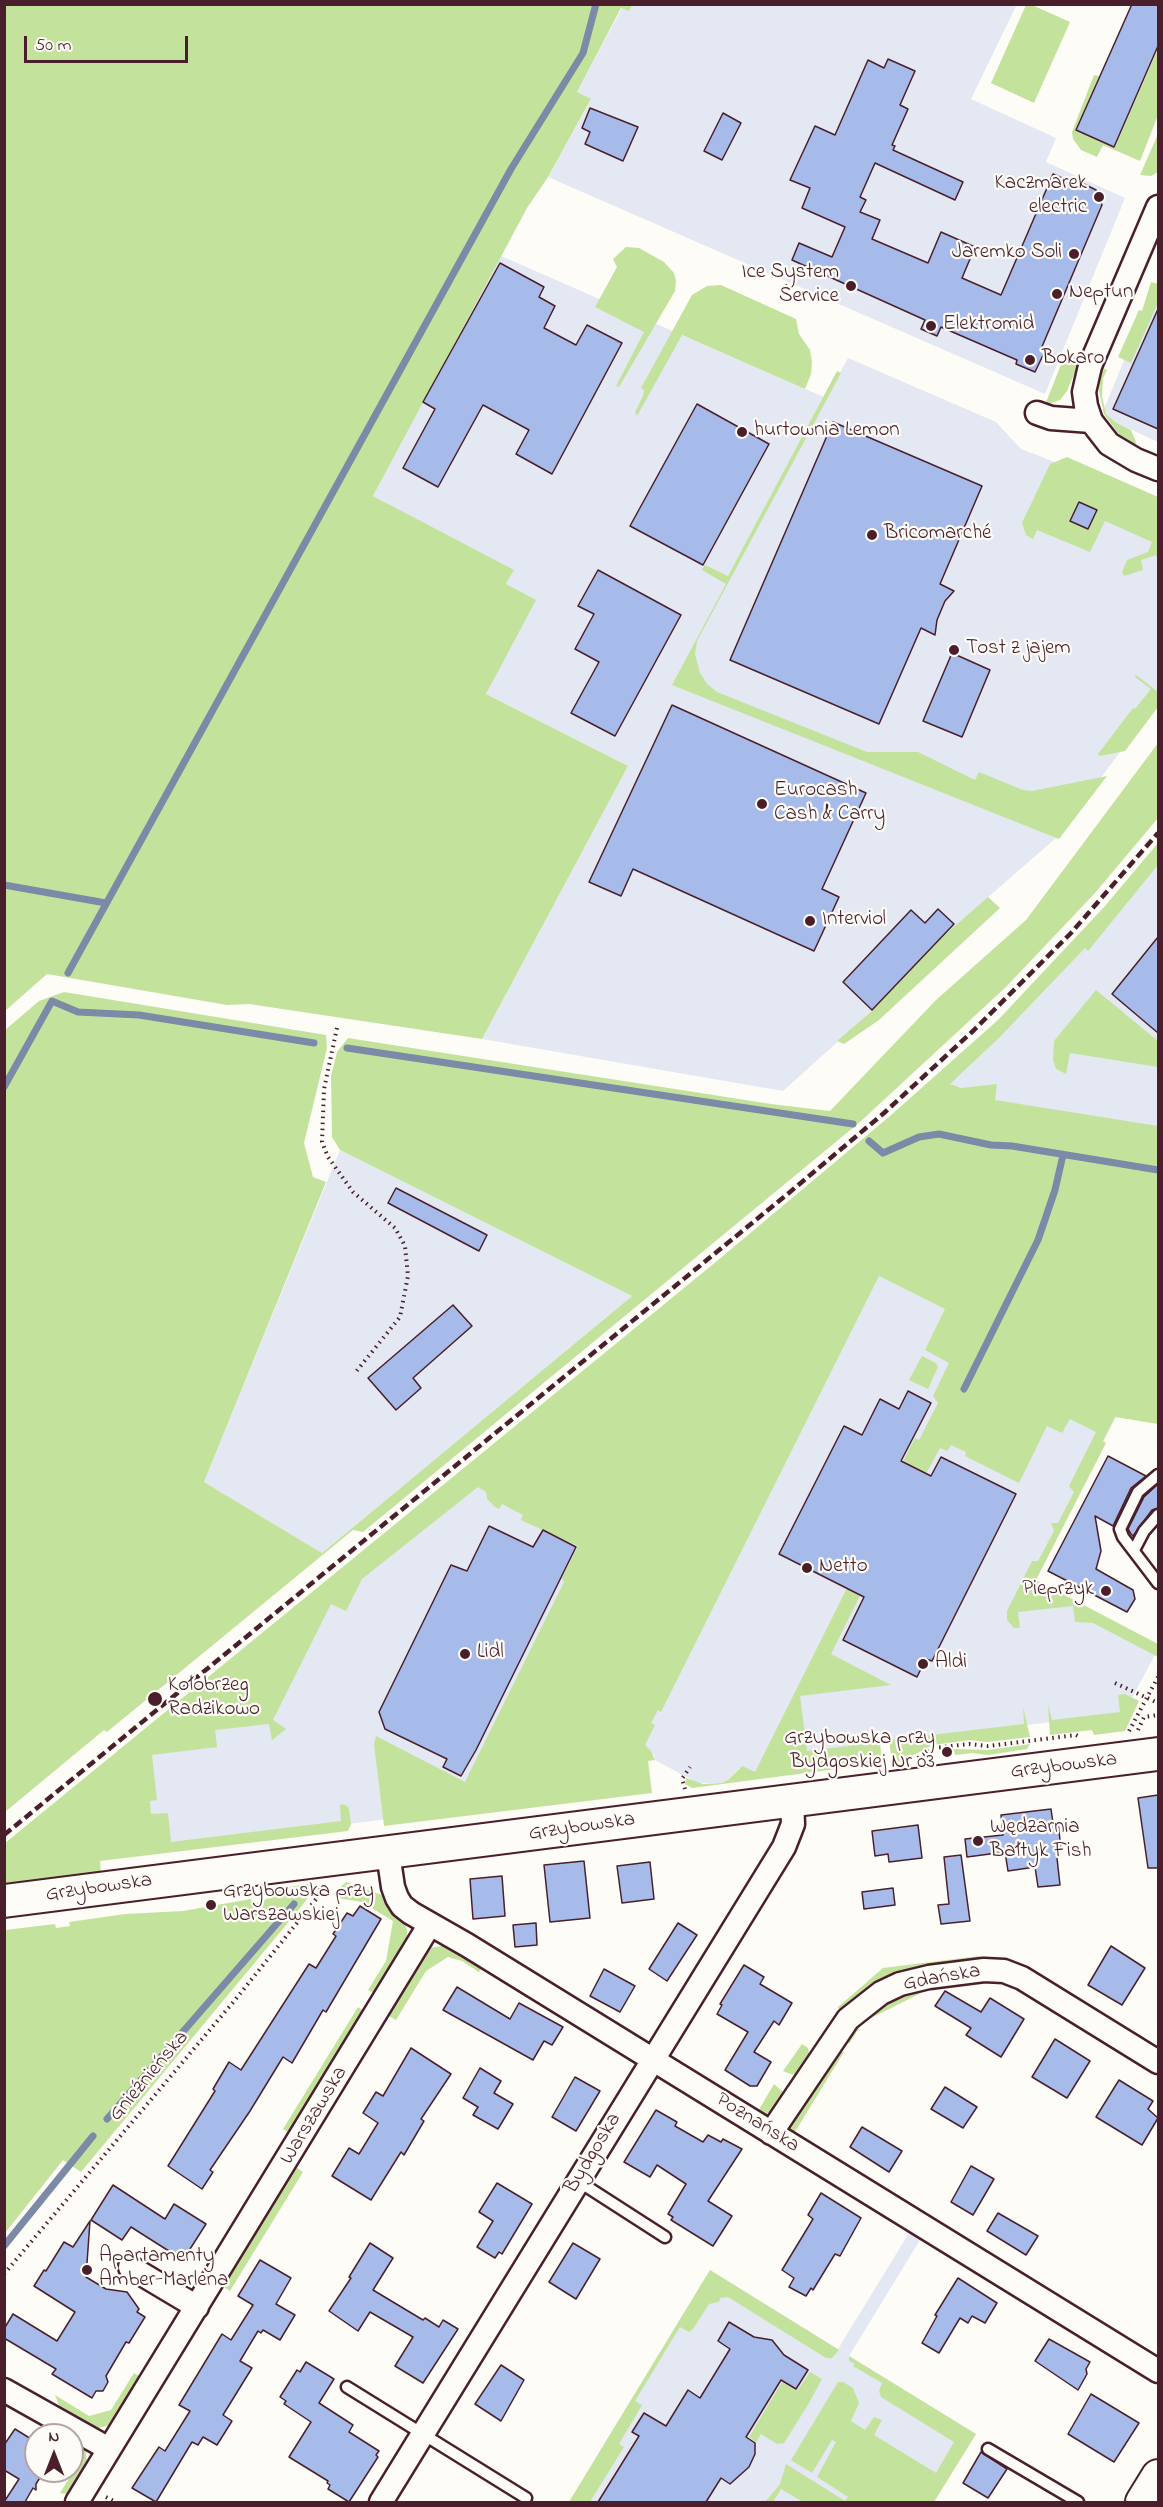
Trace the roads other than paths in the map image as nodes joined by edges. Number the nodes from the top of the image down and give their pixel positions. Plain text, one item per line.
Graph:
1 (1158, 207) edge
2 (1037, 413) dead end
3 (1091, 421) junction
4 (1158, 470) edge
5 (1158, 1475) edge
6 (1158, 1515) edge
7 (1134, 1551) junction
8 (1158, 1583) edge
9 (1158, 1755) edge
10 (792, 1801) junction
11 (388, 1853) junction
12 (4, 1901) edge
13 (430, 1924) junction
14 (652, 2058) junction
15 (1158, 2062) edge
16 (771, 2133) junction
17 (578, 2181) junction
18 (665, 2237) dead end
19 (130, 2267) dead end
20 (197, 2307) junction
21 (1158, 2371) edge
22 (347, 2387) dead end
23 (4, 2390) edge
24 (423, 2435) junction
25 (109, 2449) junction
26 (988, 2449) dead end
27 (1158, 2476) edge
28 (526, 2498) dead end
29 (77, 2502) edge
30 (381, 2502) edge
31 (1078, 2502) edge
32 (1142, 2502) edge

1 - 3 street
2 - 3 street
3 - 4 street
5 - 7 lane
6 - 7 lane
7 - 8 lane
9 - 10 street, Grzybowska
10 - 11 street, Grzybowska
10 - 14 street, Bydgoska
11 - 12 street, Grzybowska
11 - 13 street, Poznańska
13 - 14 street, Poznańska
13 - 20 street, Warszawska
14 - 16 street, Poznańska
14 - 17 street, Bydgoska
15 - 16 street, Gdańska
16 - 21 street, Poznańska
17 - 18 lane
17 - 24 street, Bydgoska
19 - 20 street
20 - 25 street, Warszawska
22 - 24 lane
23 - 25 street
24 - 28 lane
24 - 30 street, Bydgoska
25 - 29 street, Warszawska
26 - 31 lane
27 - 32 street

